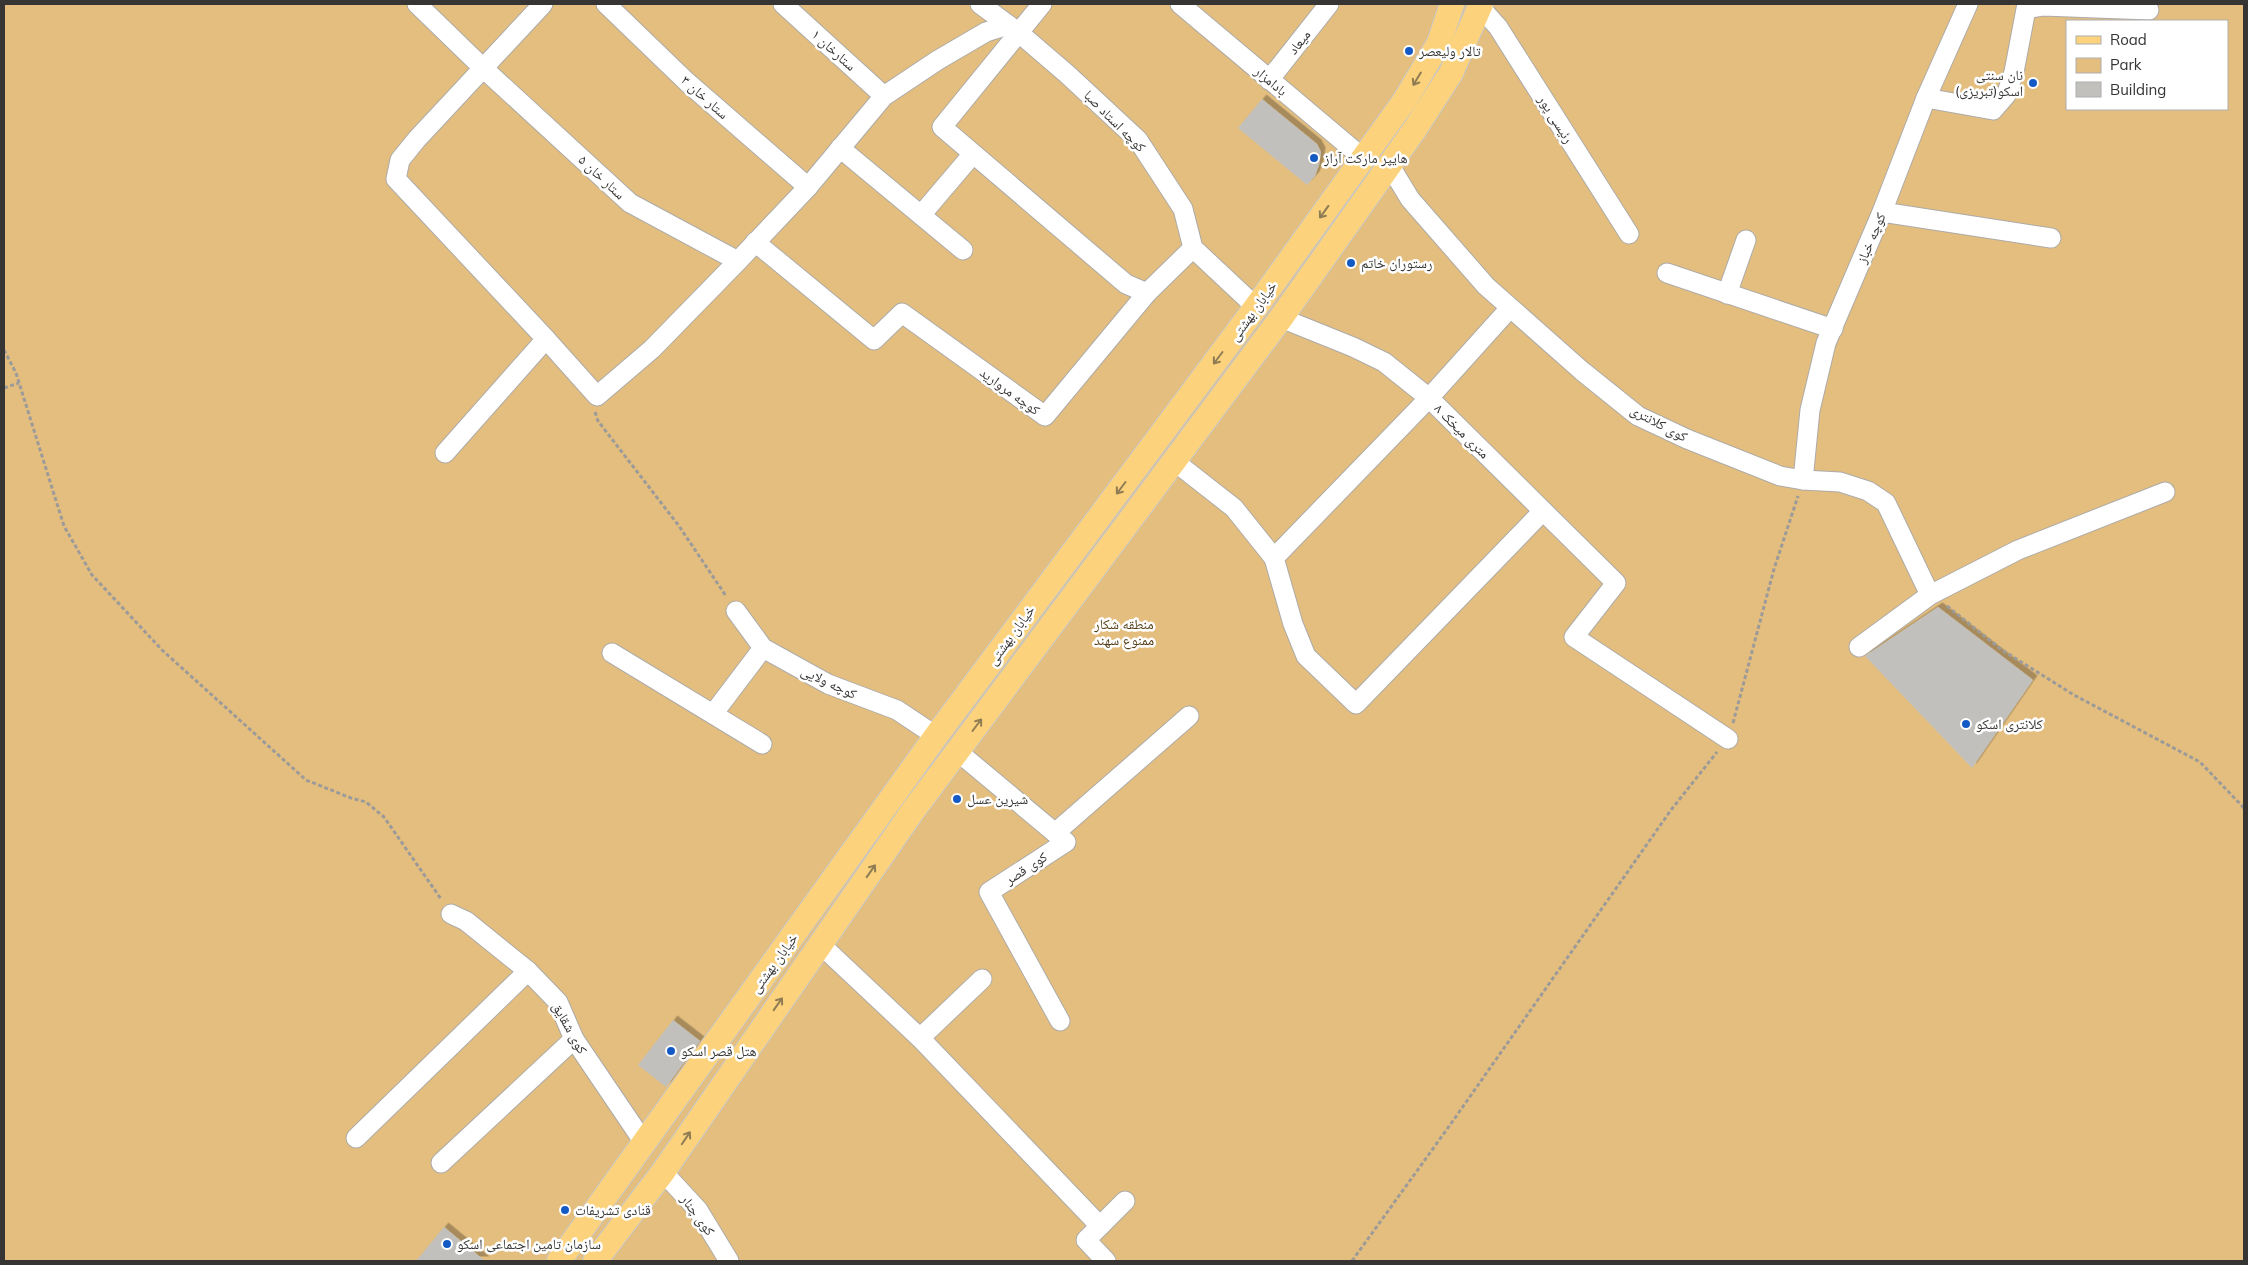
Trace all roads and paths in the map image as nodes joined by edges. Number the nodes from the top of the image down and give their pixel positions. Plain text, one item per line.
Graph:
1 (417, 4) edge
2 (543, 4) edge
3 (606, 4) edge
4 (783, 4) edge
5 (980, 4) edge
6 (1042, 4) edge
7 (1180, 4) edge
8 (1329, 4) edge
9 (1452, 4) edge
10 (1968, 4) edge
11 (1480, 5) edge
12 (2150, 10) dead end
13 (1202, 11) edge
14 (1013, 28) junction
15 (483, 68) junction
16 (1269, 80) junction
17 (884, 96) junction
18 (1926, 98) junction
19 (840, 148) junction
20 (972, 155) junction
21 (1363, 158) junction
22 (1391, 163) junction
23 (1375, 186) junction
24 (808, 187) junction
25 (1882, 212) junction
26 (921, 215) junction
27 (1629, 234) dead end
28 (2051, 238) dead end
29 (1746, 240) dead end
30 (755, 242) junction
31 (1193, 248) junction
32 (963, 250) dead end
33 (738, 261) junction
34 (1666, 273) dead end
35 (1147, 293) junction
36 (1727, 294) junction
37 (1256, 308) junction
38 (1510, 308) junction
39 (1281, 318) junction
40 (1833, 329) junction
41 (546, 339) junction
42 (4, 350) edge
43 (19, 383) junction
44 (4, 388) edge
45 (597, 396) junction
46 (1429, 398) junction
47 (445, 453) dead end
48 (1174, 462) junction
49 (1803, 480) junction
50 (2165, 492) dead end
51 (1543, 511) junction
52 (1274, 558) junction
53 (1930, 595) junction
54 (736, 611) joint
55 (763, 648) junction
56 (1859, 648) dead end
57 (612, 653) dead end
58 (713, 714) junction
59 (1189, 716) dead end
60 (936, 736) junction
61 (1728, 739) junction
62 (762, 744) dead end
63 (957, 751) junction
64 (2244, 808) edge
65 (1055, 833) junction
66 (451, 914) joint
67 (820, 944) junction
68 (528, 971) junction
69 (982, 979) dead end
70 (1060, 1020) dead end
71 (920, 1038) junction
72 (574, 1039) junction
73 (356, 1138) dead end
74 (645, 1144) junction
75 (441, 1163) dead end
76 (662, 1172) junction
77 (1125, 1201) dead end
78 (1100, 1226) junction
79 (559, 1261) edge
80 (594, 1261) edge
81 (729, 1261) edge
82 (1106, 1261) edge
83 (1352, 1261) edge

1 - 15 street, ستار خان ۵
2 - 15 street
3 - 24 street, ستار خان ۳
4 - 17 street, ستارخان ۱
5 - 14 street, کوچه استاد صبا
6 - 14 street
7 - 13 street, بادامزار
8 - 16 street, میعاد
9 -> 21 main road, خیابان بهشتی
10 - 18 street, کوچه خباز
11 - 22 main road, خیابان بهشتی
11 - 27 street, رئیسی پور
12 - 18 street
13 - 16 street, بادامزار
14 - 17 street
14 - 20 street
14 - 31 street, کوچه استاد صبا
15 - 33 street, ستار خان ۵
15 - 41 street
16 - 21 street, بادامزار
17 - 19 street
18 - 25 street, کوچه خباز
19 - 24 street
19 - 26 street
20 - 26 street
20 - 35 street
21 - 22 main road
21 - 23 main road
21 -> 37 main road, خیابان بهشتی
22 - 23 main road, خیابان بهشتی
22 - 38 street, کوی کلانتری
23 - 39 main road, خیابان بهشتی
24 - 30 street
25 - 28 street
25 - 40 street, کوچه خباز
26 - 32 street
29 - 36 street
30 - 33 street
30 - 35 street, کوچه مروارید
31 - 35 street
31 - 37 street
33 - 45 street
34 - 36 street
36 - 40 street
37 -> 60 main road, خیابان بهشتی
38 - 46 street
38 - 49 street, کوی کلانتری
39 - 46 street, ۸ متری میخک
39 - 48 main road, خیابان بهشتی
40 - 49 street, کوچه خباز
41 - 45 street
41 - 47 street
42 - 43 path
43 - 44 path
43 - 66 path
45 - 54 path
46 - 51 street, ۸ متری میخک
46 - 52 street
48 - 52 street
63 -> 48 main road, خیابان بهشتی
49 - 53 street, کوی کلانتری
49 - 61 path
50 - 53 street
51 - 52 street
51 - 61 street, ۸ متری میخک
53 - 56 street
53 - 64 path
54 - 55 street, کوچه ولایی
55 - 58 street
55 - 60 street, کوچه ولایی
57 - 58 street
58 - 62 street
59 - 65 street
60 - 74 main road, خیابان بهشتی
61 - 83 path
63 - 65 street, کوی قصر
67 -> 63 main road, خیابان بهشتی
65 - 70 street, کوی قصر
66 - 68 street, کوی شقایق
67 - 71 street
76 -> 67 main road, خیابان بهشتی
68 - 72 street, کوی شقایق
68 - 73 street
69 - 71 street
71 - 78 street
72 - 74 street, کوی شقایق
72 - 75 street
74 - 79 main road, خیابان بهشتی
76 - 80 main road, خیابان بهشتی
76 - 81 street, کوی چنار
77 - 78 street
78 - 82 street

